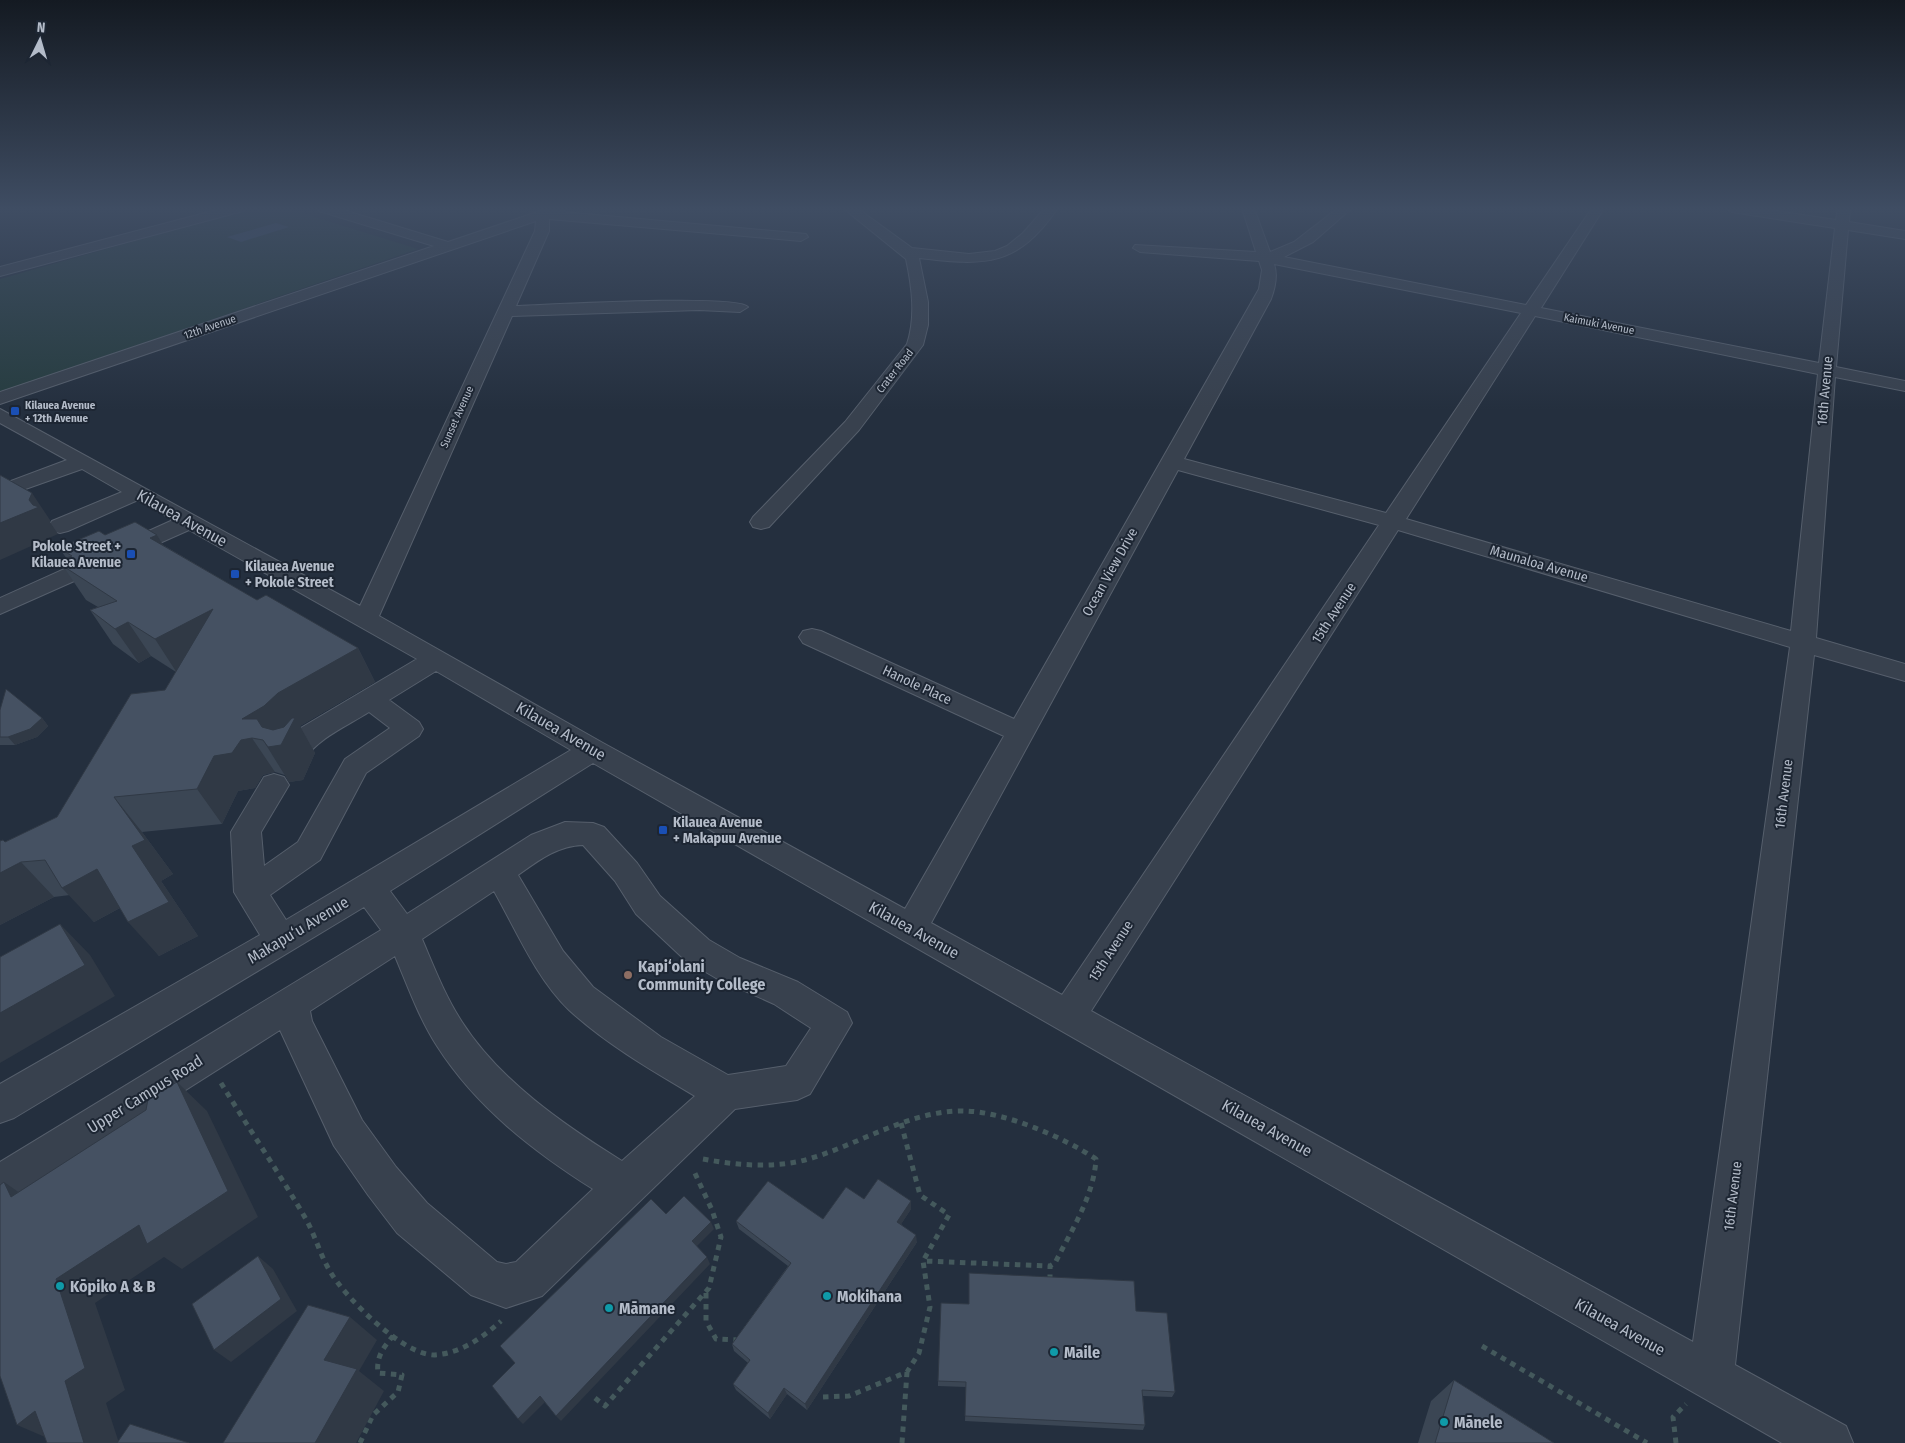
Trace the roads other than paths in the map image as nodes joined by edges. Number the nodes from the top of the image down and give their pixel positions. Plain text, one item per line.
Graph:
1 (362, 275) edge
2 (521, 275) edge
3 (916, 275) edge
4 (1269, 275) edge
5 (1355, 275) edge
6 (1553, 275) edge
7 (1837, 275) edge
8 (740, 307) dead end
9 (1530, 310) junction
10 (505, 311) junction
11 (1827, 370) junction
12 (1905, 386) edge
13 (0, 398) edge
14 (0, 415) edge
15 (81, 462) junction
16 (1171, 462) junction
17 (0, 492) edge
18 (137, 493) junction
19 (188, 522) junction
20 (761, 522) dead end
21 (1394, 522) junction
22 (60, 526) dead end
23 (0, 607) edge
24 (366, 619) junction
25 (812, 637) dead end
26 (1803, 642) junction
27 (436, 659) junction
28 (1905, 673) edge
29 (370, 699) junction
30 (1021, 733) junction
31 (593, 750) junction
32 (294, 753) edge
33 (274, 785) dead end
34 (500, 871) junction
35 (369, 888) junction
36 (250, 892) junction
37 (911, 929) junction
38 (403, 934) junction
39 (281, 940) junction
40 (290, 1004) junction
41 (1068, 1016) junction
42 (726, 1093) junction
43 (0, 1105) edge
44 (0, 1186) edge
45 (625, 1186) junction
46 (1711, 1378) junction
47 (1829, 1443) edge

1 - 13 street, 12th Avenue
2 - 10 street, Sunset Avenue
3 - 20 street, Crater Road
4 - 16 street, Ocean View Drive
5 - 9 street, Kaimuki Avenue
6 - 9 street, 15th Avenue
7 - 11 street, 16th Avenue
8 - 10 street
9 - 11 street, Kaimuki Avenue
9 - 21 street, 15th Avenue
10 - 24 street, Sunset Avenue
11 - 12 street, Kaimuki Avenue
11 - 26 street, 16th Avenue
14 - 15 street, Kilauea Avenue
15 - 17 street
15 - 18 street, Kilauea Avenue
16 - 21 street, Maunaloa Avenue
16 - 30 street, Ocean View Drive
18 - 19 street, Kilauea Avenue
18 - 22 street
19 - 23 street
19 - 24 street, Kilauea Avenue
21 - 26 street, Maunaloa Avenue
21 - 41 street, 15th Avenue
24 - 27 street, Kilauea Avenue
25 - 30 street, Hanole Place
26 - 28 street, Maunaloa Avenue
26 - 46 street, 16th Avenue
27 - 29 street
27 - 31 street, Kilauea Avenue
29 - 32 street
29 - 36 street
30 - 37 street, Ocean View Drive
31 - 35 street, Makapu‘u Avenue
31 - 37 street, Kilauea Avenue
33 - 36 street
34 - 38 street, Upper Campus Road
34 - 42 street
34 - 42 street, Upper Campus Road
35 - 38 street
35 - 39 street, Makapu‘u Avenue
36 - 39 street
37 - 41 street, Kilauea Avenue
38 - 40 street, Upper Campus Road
38 - 45 street
39 - 43 street, Makapu‘u Avenue
40 - 44 street, Upper Campus Road
40 - 45 street
41 - 46 street, Kilauea Avenue
42 - 45 street
46 - 47 street, Kilauea Avenue

